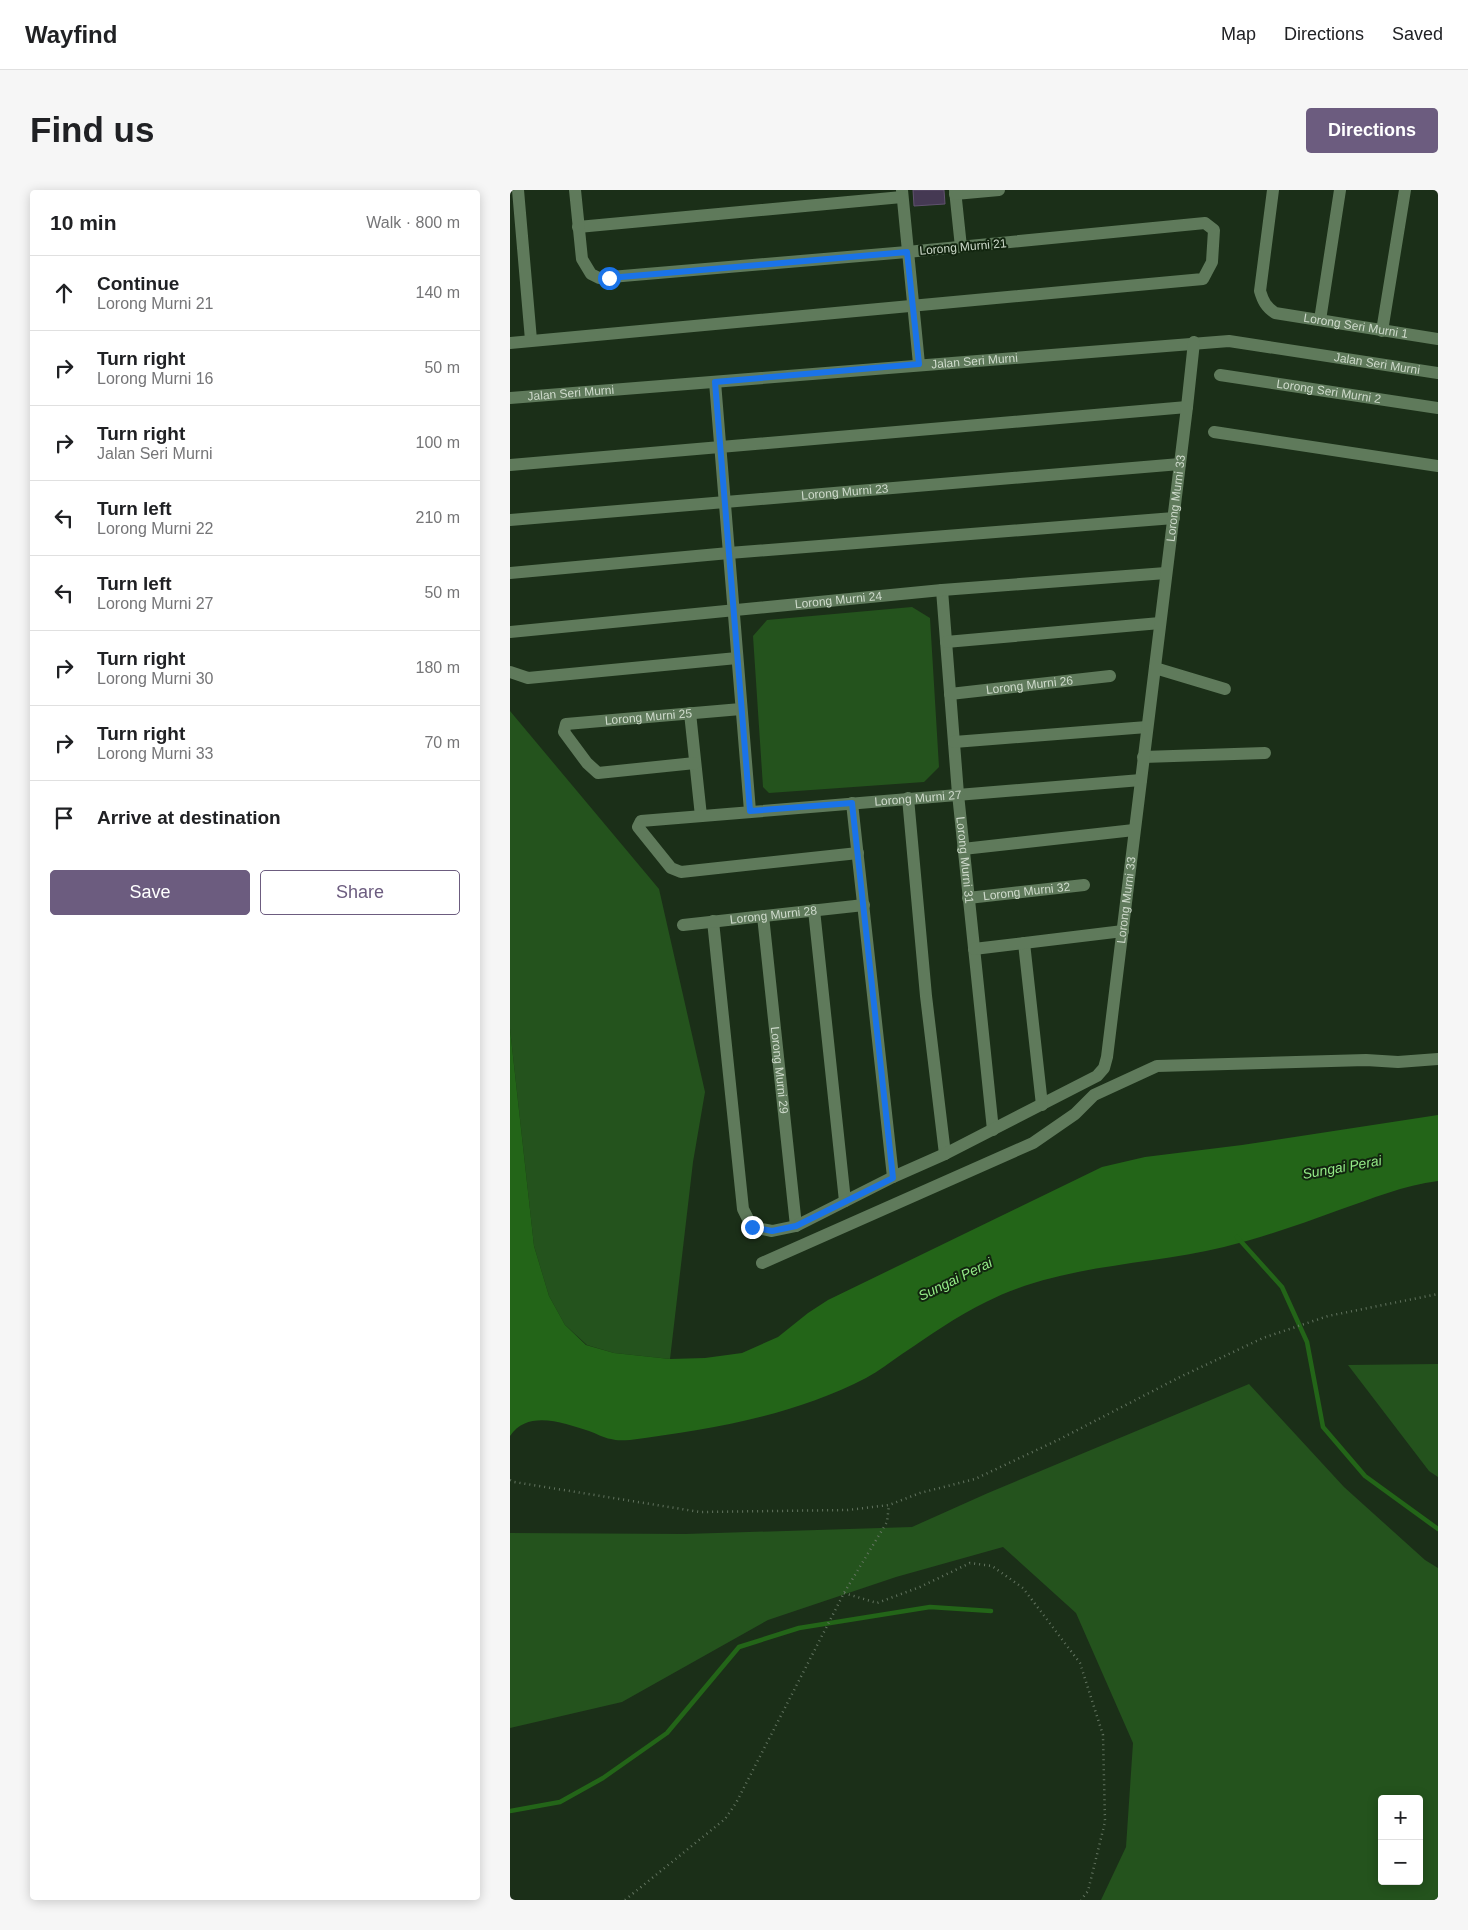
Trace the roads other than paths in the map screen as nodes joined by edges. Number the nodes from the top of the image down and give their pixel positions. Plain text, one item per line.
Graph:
1 (518, 190) edge
2 (575, 190) edge
3 (999, 190) edge
4 (1273, 190) edge
5 (1340, 190) edge
6 (1405, 190) edge
7 (955, 192) edge
8 (902, 193) edge
9 (578, 228) junction
10 (961, 247) junction
11 (907, 252) junction
12 (912, 305) junction
13 (1320, 320) junction
14 (1382, 331) junction
15 (1438, 339) edge
16 (531, 340) junction
17 (1194, 342) junction
18 (510, 343) edge
19 (919, 364) junction
20 (1438, 373) edge
21 (1220, 375) dead end
22 (715, 382) junction
23 (510, 398) edge
24 (1187, 407) junction
25 (1438, 408) edge
26 (1214, 432) dead end
27 (720, 448) junction
28 (1180, 464) junction
29 (510, 465) edge
30 (1438, 466) edge
31 (724, 502) junction
32 (1174, 518) junction
33 (510, 520) edge
34 (729, 553) junction
35 (510, 573) edge
36 (1166, 573) junction
37 (942, 590) junction
38 (733, 610) junction
39 (1160, 623) junction
40 (510, 632) edge
41 (946, 642) junction
42 (737, 658) junction
43 (1156, 668) junction
44 (510, 672) edge
45 (1110, 676) dead end
46 (1225, 690) dead end
47 (950, 694) junction
48 (741, 708) junction
49 (690, 713) junction
50 (1147, 727) junction
51 (954, 742) junction
52 (1265, 754) dead end
53 (1143, 757) junction
54 (695, 763) junction
55 (1141, 780) junction
56 (958, 794) junction
57 (908, 798) junction
58 (852, 803) junction
59 (750, 811) junction
60 (701, 816) junction
61 (1134, 830) junction
62 (963, 849) junction
63 (858, 853) junction
64 (1084, 885) dead end
65 (968, 898) junction
66 (864, 905) junction
67 (814, 910) junction
68 (763, 916) junction
69 (713, 921) junction
70 (683, 924) dead end
71 (1123, 932) junction
72 (1024, 943) junction
73 (974, 949) junction
74 (1438, 1059) edge
75 (1042, 1105) junction
76 (993, 1130) junction
77 (945, 1154) junction
78 (893, 1178) junction
79 (845, 1201) junction
80 (796, 1226) junction
81 (762, 1263) dead end

1 - 16 street
2 - 9 street
3 - 7 street
4 - 13 street, Lorong Seri Murni 1
5 - 13 street
6 - 14 street
7 - 10 street
8 - 9 street
8 - 11 street
9 - 11 street, Lorong Murni 21
10 - 11 street, Lorong Murni 21
10 - 12 street, Lorong Murni 21
11 - 12 street
12 - 16 street
12 - 19 street
13 - 14 street, Lorong Seri Murni 1
14 - 15 street, Lorong Seri Murni 1
16 - 18 street
17 - 19 street, Jalan Seri Murni
17 - 20 street, Jalan Seri Murni
17 - 24 street, Lorong Murni 33
19 - 22 street, Jalan Seri Murni
21 - 25 street, Lorong Seri Murni 2
22 - 23 street, Jalan Seri Murni
22 - 27 street
24 - 27 street
24 - 28 street, Lorong Murni 33
26 - 30 street
27 - 29 street
27 - 31 street
28 - 31 street, Lorong Murni 23
28 - 32 street, Lorong Murni 33
31 - 33 street, Lorong Murni 23
31 - 34 street
32 - 34 street
32 - 36 street, Lorong Murni 33
34 - 35 street
34 - 38 street
36 - 37 street, Lorong Murni 24
36 - 39 street, Lorong Murni 33
37 - 38 street, Lorong Murni 24
37 - 41 street, Lorong Murni 31
38 - 40 street, Lorong Murni 24
38 - 42 street
39 - 41 street
39 - 43 street, Lorong Murni 33
41 - 47 street, Lorong Murni 31
42 - 44 street
42 - 48 street
43 - 46 street
43 - 50 street, Lorong Murni 33
45 - 47 street, Lorong Murni 26
47 - 51 street, Lorong Murni 31
48 - 49 street, Lorong Murni 25
48 - 59 street
49 - 54 street
49 - 54 street, Lorong Murni 25
50 - 51 street
50 - 53 street, Lorong Murni 33
51 - 56 street, Lorong Murni 31
52 - 53 street
53 - 55 street, Lorong Murni 33
54 - 60 street
55 - 56 street, Lorong Murni 27
55 - 61 street, Lorong Murni 33
56 - 57 street, Lorong Murni 27
56 - 62 street, Lorong Murni 31
57 - 58 street, Lorong Murni 27
57 - 77 street
58 - 59 street, Lorong Murni 27
58 - 63 street
59 - 60 street, Lorong Murni 27
60 - 63 street, Lorong Murni 27
61 - 62 street
61 - 71 street, Lorong Murni 33
62 - 65 street, Lorong Murni 31
63 - 66 street
64 - 65 street, Lorong Murni 32
65 - 73 street, Lorong Murni 31
66 - 67 street, Lorong Murni 28
66 - 78 street
67 - 68 street, Lorong Murni 28
67 - 79 street
68 - 69 street, Lorong Murni 28
68 - 80 street, Lorong Murni 29
69 - 70 street, Lorong Murni 28
69 - 80 street, Lorong Murni 33
71 - 72 street
71 - 75 street, Lorong Murni 33
72 - 73 street
72 - 75 street
73 - 76 street, Lorong Murni 31
74 - 81 street
75 - 76 street, Lorong Murni 33
76 - 77 street, Lorong Murni 33
77 - 78 street, Lorong Murni 33
78 - 79 street, Lorong Murni 33
79 - 80 street, Lorong Murni 33

